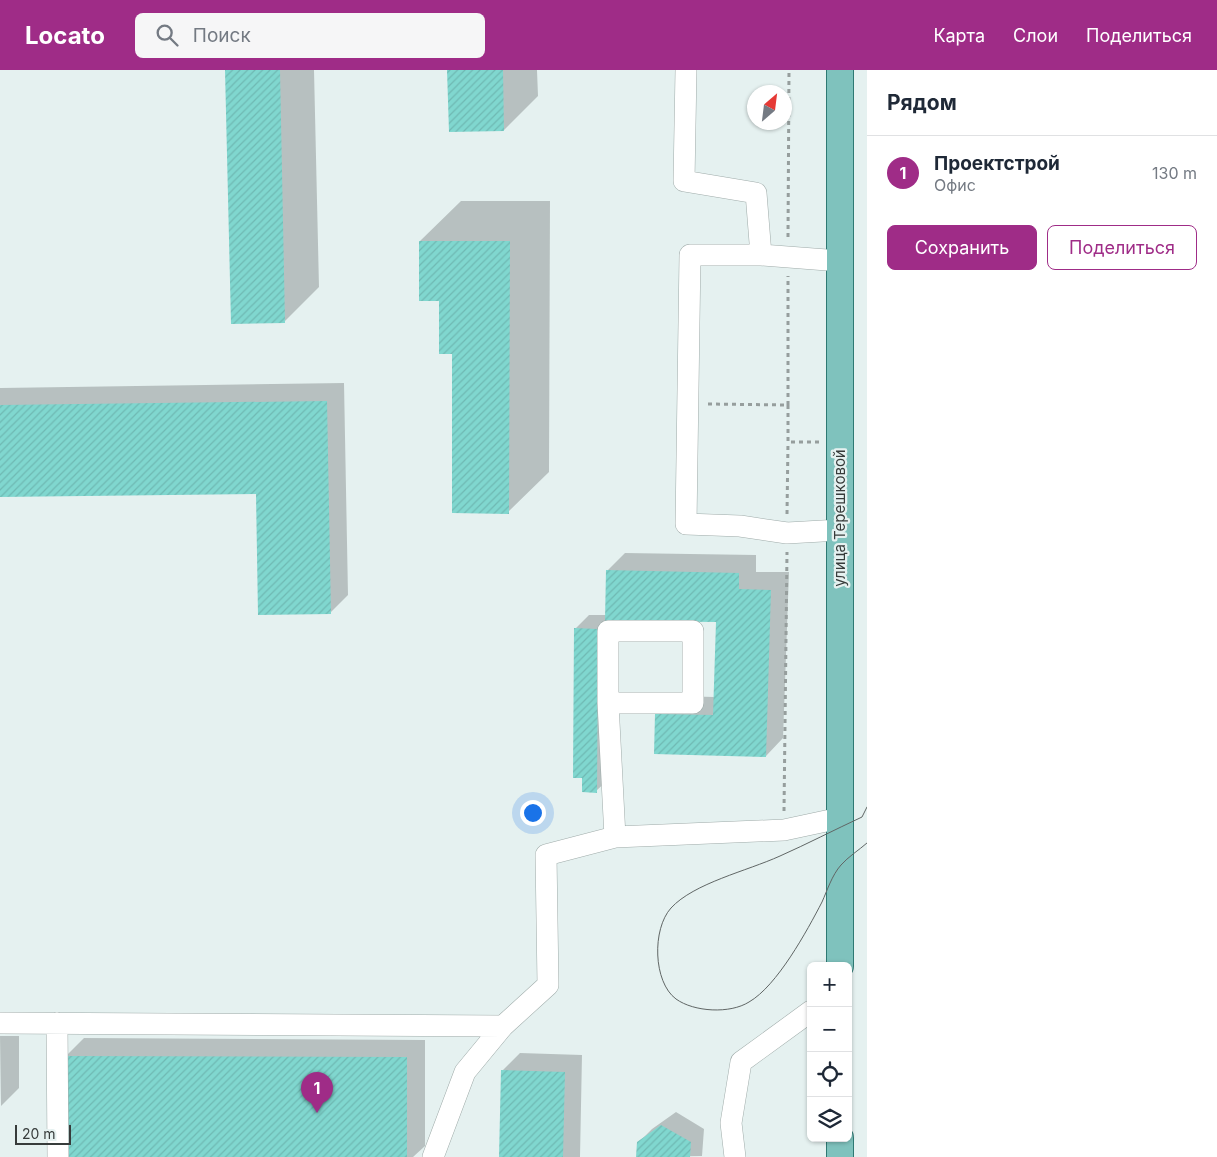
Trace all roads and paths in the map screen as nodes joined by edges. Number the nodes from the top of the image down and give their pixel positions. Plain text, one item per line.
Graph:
1 (686, 70) edge
2 (840, 70) edge
3 (761, 255) junction
4 (840, 261) junction
5 (689, 404) junction
6 (788, 442) junction
7 (822, 442) dead end
8 (840, 530) junction
9 (787, 533) junction
10 (608, 703) junction
11 (840, 818) junction
12 (784, 830) junction
13 (615, 837) junction
14 (840, 962) edge
15 (807, 1014) edge
16 (57, 1022) junction
17 (0, 1023) edge
18 (503, 1026) junction
19 (840, 1142) edge
20 (58, 1157) edge
21 (433, 1157) edge
22 (735, 1157) edge
23 (840, 1157) edge

1 - 3 lane
2 - 4 main road, улица Терешковой
3 - 4 lane
3 - 5 lane
4 - 8 main road, улица Терешковой
5 - 6 path
5 - 9 lane
6 - 7 path
6 - 9 path
8 - 9 lane
8 - 11 main road, улица Терешковой
9 - 12 path
10 - 10 lane
10 - 13 lane
11 - 12 lane
11 - 14 main road, улица Терешковой
12 - 13 lane
13 - 18 lane
15 - 22 lane
16 - 17 lane
16 - 18 lane
16 - 20 lane
18 - 21 lane
19 - 23 main road

